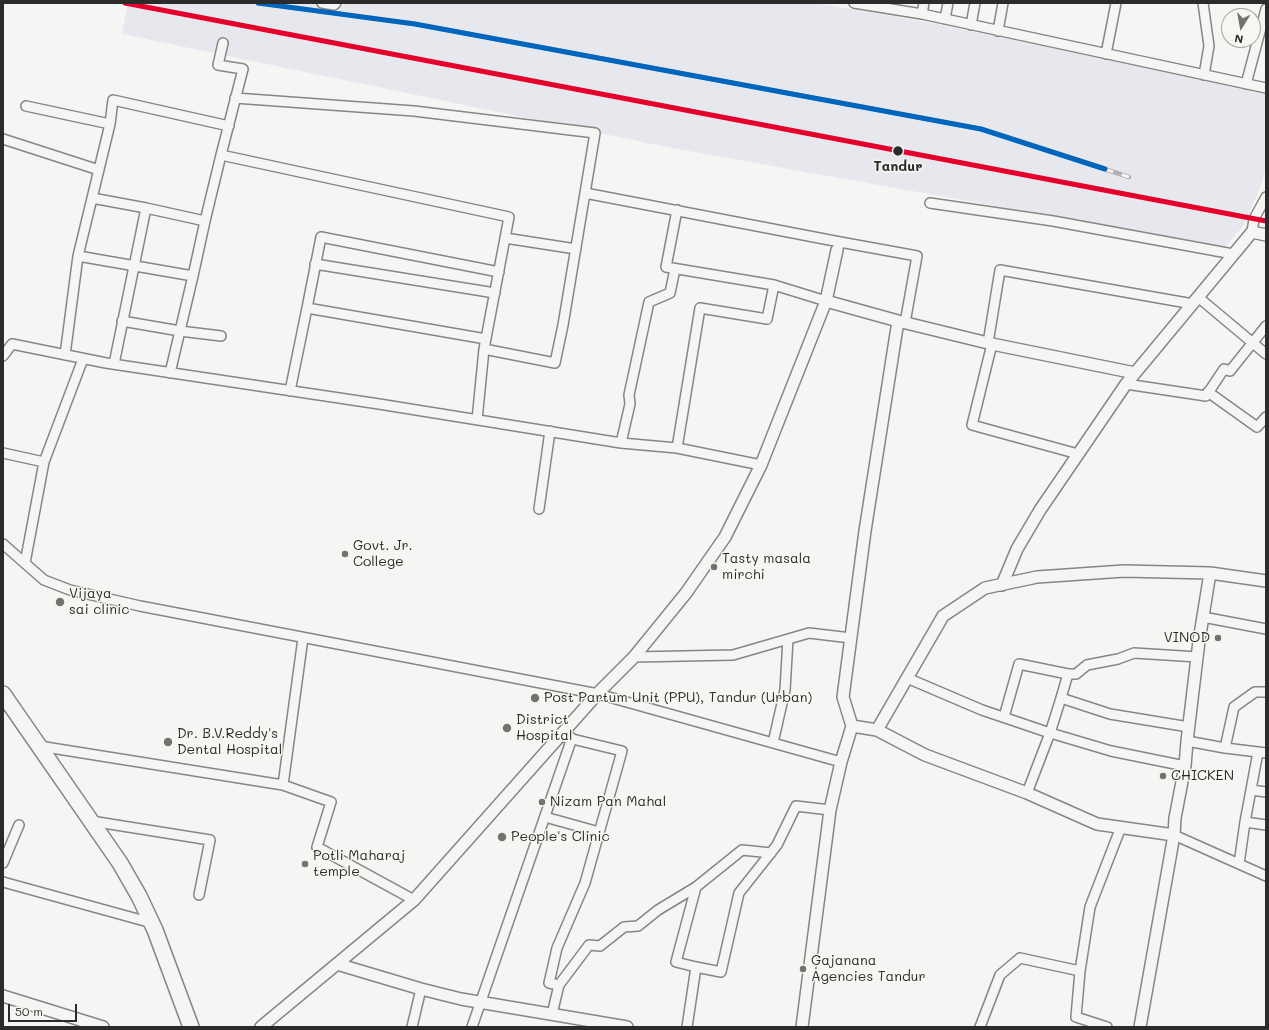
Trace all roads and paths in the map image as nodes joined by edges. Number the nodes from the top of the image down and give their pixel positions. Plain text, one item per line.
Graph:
1 (322, 3) edge
2 (336, 3) edge
3 (854, 3) edge
4 (924, 3) edge
5 (948, 3) edge
6 (975, 3) edge
7 (1003, 3) edge
8 (1116, 3) edge
9 (1203, 3) edge
10 (1266, 9) edge
11 (922, 14) junction
12 (945, 19) junction
13 (971, 25) junction
14 (998, 31) junction
15 (223, 43) dead end
16 (1106, 54) junction
17 (1204, 75) junction
18 (1246, 84) junction
19 (1266, 88) edge
20 (235, 98) junction
21 (26, 106) dead end
22 (110, 124) junction
23 (228, 126) junction
24 (3, 139) edge
25 (221, 155) junction
26 (98, 170) junction
27 (585, 193) junction
28 (92, 198) junction
29 (1265, 200) edge
30 (930, 203) dead end
31 (146, 208) junction
32 (677, 210) junction
33 (205, 221) junction
34 (1252, 232) junction
35 (1266, 235) edge
36 (505, 238) junction
37 (839, 246) junction
38 (576, 249) junction
39 (1233, 254) junction
40 (78, 256) junction
41 (316, 264) junction
42 (134, 265) junction
43 (675, 269) junction
44 (499, 272) junction
45 (193, 276) junction
46 (774, 285) junction
47 (495, 293) junction
48 (1196, 300) junction
49 (826, 301) junction
50 (307, 308) junction
51 (122, 320) junction
52 (902, 322) junction
53 (1266, 326) edge
54 (180, 331) junction
55 (221, 336) dead end
56 (486, 339) junction
57 (990, 344) junction
58 (1253, 344) junction
59 (484, 349) junction
60 (1266, 354) edge
61 (65, 355) junction
62 (3, 356) edge
63 (83, 359) junction
64 (114, 364) junction
65 (170, 373) junction
66 (1135, 373) junction
67 (1126, 384) junction
68 (290, 391) junction
69 (1208, 392) junction
70 (1266, 417) edge
71 (477, 420) junction
72 (550, 431) junction
73 (621, 442) junction
74 (677, 448) junction
75 (3, 453) edge
76 (1078, 454) junction
77 (44, 462) junction
78 (761, 465) junction
79 (538, 509) dead end
80 (3, 544) edge
81 (25, 563) junction
82 (1210, 572) junction
83 (1266, 581) edge
84 (1002, 585) junction
85 (1203, 617) junction
86 (1266, 629) edge
87 (303, 638) junction
88 (851, 638) junction
89 (788, 639) junction
90 (634, 657) junction
91 (1198, 657) junction
92 (1068, 674) junction
93 (907, 678) junction
94 (1266, 692) edge
95 (3, 694) edge
96 (598, 694) junction
97 (1061, 698) junction
98 (1004, 717) junction
99 (852, 726) junction
100 (1189, 727) junction
101 (877, 730) junction
102 (1050, 733) junction
103 (560, 736) junction
104 (572, 738) junction
105 (1187, 741) junction
106 (773, 743) junction
107 (39, 746) junction
108 (1225, 748) junction
109 (1262, 753) edge
110 (841, 762) junction
111 (1185, 766) junction
112 (283, 785) junction
113 (1251, 790) junction
114 (1266, 792) edge
115 (1027, 793) junction
116 (830, 810) junction
117 (545, 817) junction
118 (91, 821) junction
119 (1245, 822) junction
120 (19, 825) dead end
121 (1266, 825) edge
122 (1121, 827) junction
123 (599, 832) junction
124 (1174, 835) junction
125 (771, 853) junction
126 (3, 863) edge
127 (1239, 864) junction
128 (1266, 876) edge
129 (3, 882) edge
130 (696, 888) junction
131 (199, 895) dead end
132 (414, 900) junction
133 (152, 923) junction
134 (337, 964) junction
135 (696, 967) junction
136 (1080, 971) junction
137 (559, 985) junction
138 (420, 989) junction
139 (3, 996) edge
140 (481, 1002) junction
141 (552, 1014) junction
142 (103, 1027) edge
143 (191, 1027) edge
144 (261, 1027) edge
145 (412, 1027) edge
146 (472, 1027) edge
147 (627, 1027) edge
148 (687, 1027) edge
149 (802, 1027) edge
150 (980, 1027) edge
151 (1107, 1027) edge
152 (1140, 1027) edge

1 - 2 street
3 - 11 street
4 - 11 street
5 - 12 street
6 - 13 street
7 - 14 street
8 - 16 street
9 - 17 street
10 - 18 street
11 - 12 street
12 - 13 street
13 - 14 street
14 - 16 street
15 - 20 street
16 - 17 street
17 - 18 street
18 - 19 street
20 - 23 street
20 - 27 street
21 - 22 street
22 - 23 street
22 - 26 street
23 - 25 street
24 - 26 street
25 - 33 street
25 - 36 street
26 - 28 street
27 - 32 street
27 - 38 street
28 - 31 street
28 - 40 street
29 - 34 street
30 - 39 street
31 - 33 street
31 - 42 street
32 - 37 street
32 - 43 street
33 - 45 street
34 - 35 street
34 - 39 street
36 - 38 street
36 - 44 street
37 - 49 street
37 - 52 street
38 - 59 street
39 - 48 street
40 - 42 street
40 - 61 street
41 - 44 street
41 - 47 street
41 - 50 street
42 - 45 street
42 - 51 street
43 - 46 street
43 - 73 street
44 - 47 street
45 - 54 street
46 - 49 street
46 - 74 street
47 - 56 street
48 - 57 street
48 - 58 street
48 - 66 street
49 - 52 street
49 - 78 street
50 - 56 street
50 - 68 street
51 - 54 street
51 - 64 street
52 - 57 street
52 - 88 street
53 - 58 street
54 - 55 street
54 - 65 street
56 - 59 street
57 - 66 street
57 - 76 street
58 - 60 street
58 - 69 street
59 - 71 street
61 - 62 street
61 - 63 street
63 - 64 street
63 - 77 street
64 - 65 street
65 - 68 street
66 - 67 street
67 - 69 street
67 - 76 street
68 - 71 street
69 - 70 street
71 - 72 street
72 - 73 street
72 - 79 street
73 - 74 street
74 - 78 street
75 - 77 street
76 - 84 street
77 - 81 street
78 - 90 street
80 - 81 street
81 - 87 street
82 - 83 street
82 - 84 street
82 - 85 street
84 - 93 street
85 - 86 street
85 - 91 street
87 - 96 street
87 - 112 street
88 - 89 street
88 - 99 street
89 - 90 street
89 - 106 street
90 - 96 street
91 - 92 street
91 - 100 street
92 - 97 street
92 - 98 street
93 - 98 street
93 - 101 street
94 - 108 street
95 - 107 highway
96 - 103 street
96 - 106 street
97 - 100 street
97 - 102 street
98 - 102 street
99 - 101 street
99 - 110 street
100 - 105 street
101 - 115 street
102 - 111 street
102 - 115 street
103 - 104 street
103 - 132 street
104 - 117 street
104 - 123 street
105 - 108 street
105 - 111 street
106 - 110 street
107 - 112 street
107 - 118 highway
108 - 109 street
109 - 113 street
110 - 116 street
111 - 124 street
112 - 132 street
113 - 114 street
113 - 119 street
115 - 122 street
116 - 125 street
116 - 149 street
117 - 123 street
117 - 140 street
118 - 131 street
118 - 133 highway
119 - 121 street
119 - 127 street
120 - 126 street
122 - 124 street
122 - 136 street
123 - 137 street
124 - 127 street
124 - 152 street
125 - 130 street
125 - 135 street
127 - 128 street
129 - 133 street
130 - 135 street
130 - 137 street
132 - 134 street
133 - 143 highway
134 - 138 street
134 - 144 street
135 - 148 street
136 - 150 street
136 - 151 street
137 - 141 street
138 - 140 street
138 - 145 street
139 - 142 street
140 - 141 street
140 - 146 street
141 - 147 street

